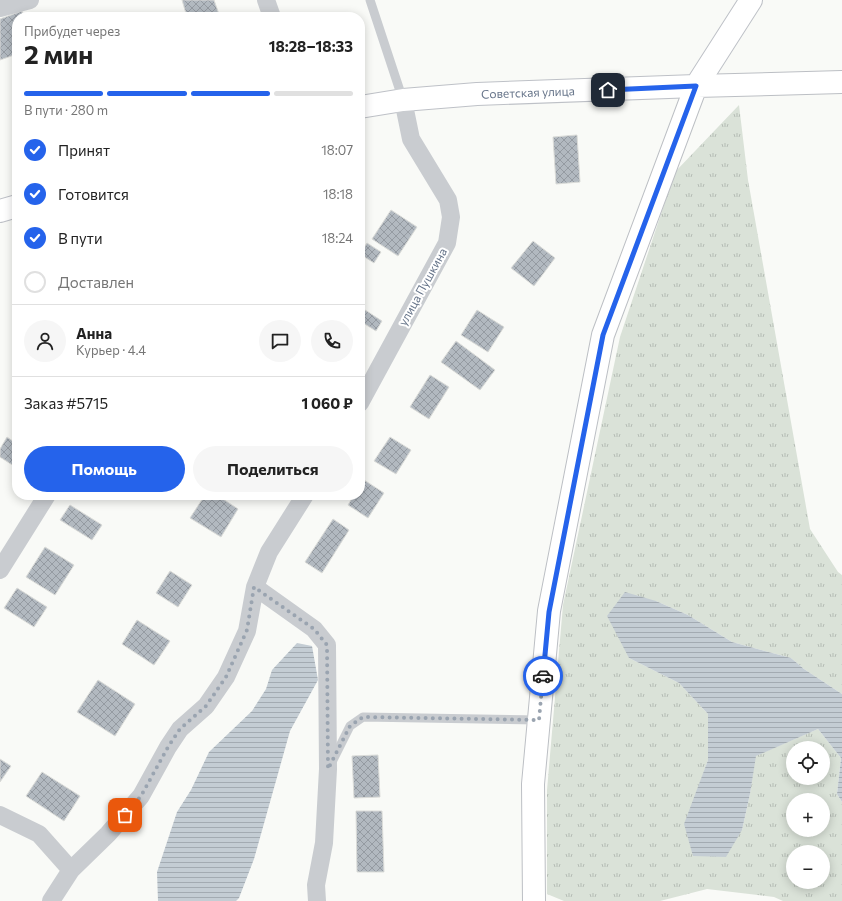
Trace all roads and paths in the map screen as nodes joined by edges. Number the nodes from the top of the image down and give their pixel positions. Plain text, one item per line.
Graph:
1 (30, 0) edge
2 (266, 0) edge
3 (370, 0) edge
4 (751, 0) edge
5 (0, 8) edge
6 (270, 12) edge
7 (842, 82) edge
8 (696, 86) junction
9 (402, 100) junction
10 (365, 106) edge
11 (12, 207) edge
12 (0, 211) edge
13 (365, 394) edge
14 (44, 500) edge
15 (302, 500) edge
16 (0, 570) edge
17 (254, 587) junction
18 (539, 720) junction
19 (328, 769) junction
20 (0, 815) edge
21 (71, 870) junction
22 (51, 901) edge
23 (317, 901) edge
24 (534, 901) edge

1 - 5 street
2 - 6 street
3 - 9 lane
4 - 8 main road
7 - 8 main road, Советская улица
8 - 9 main road, Советская улица
8 - 18 main road
9 - 10 main road, Советская улица
9 - 13 street, улица Пушкина
11 - 12 main road
14 - 16 street
15 - 17 street
17 - 19 street
17 - 21 street
18 - 19 lane
18 - 24 main road
19 - 23 street
20 - 21 street
21 - 22 street

